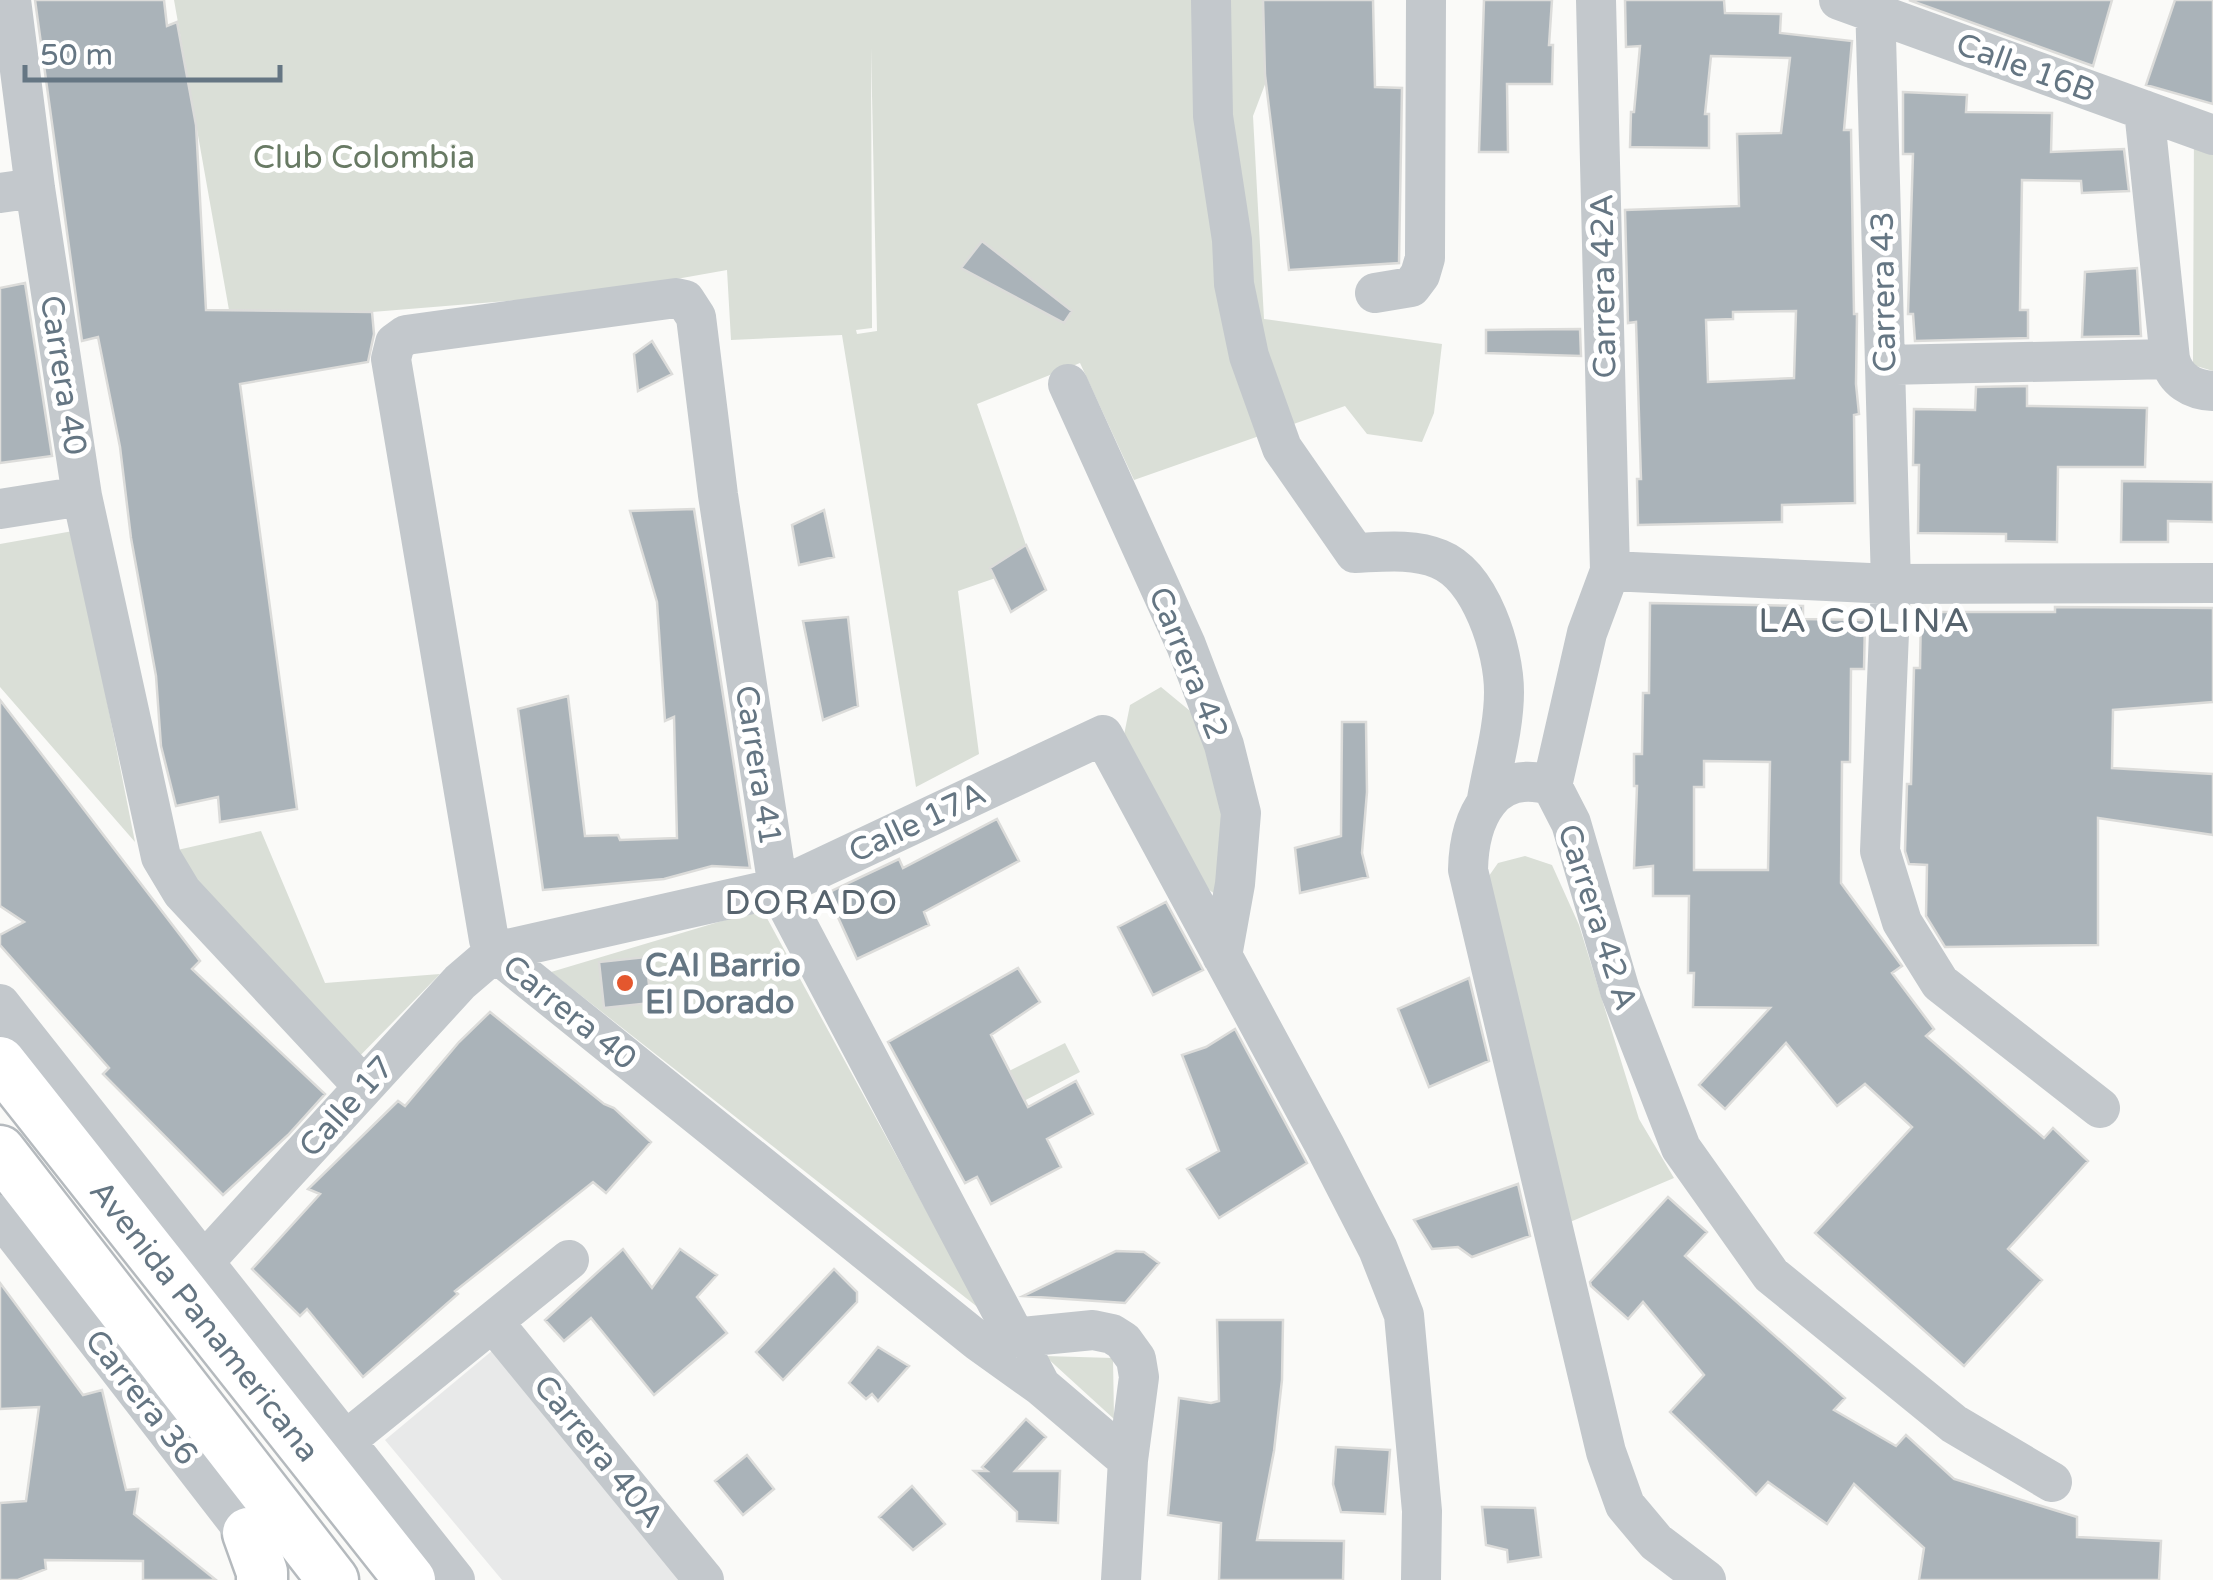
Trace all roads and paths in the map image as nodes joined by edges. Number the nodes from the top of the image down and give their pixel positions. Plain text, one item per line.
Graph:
1 (12, 0) edge
2 (1211, 0) edge
3 (1426, 0) edge
4 (1596, 0) edge
5 (1863, 4) edge
6 (2144, 110) junction
7 (2213, 135) edge
8 (18, 191) edge
9 (1375, 293) dead end
10 (395, 344) joint
11 (2170, 359) junction
12 (1885, 365) junction
13 (1068, 384) dead end
14 (2213, 390) edge
15 (82, 496) junction
16 (0, 509) edge
17 (1610, 571) junction
18 (2213, 583) edge
19 (1890, 584) junction
20 (1552, 786) junction
21 (1487, 799) junction
22 (778, 888) junction
23 (494, 952) junction
24 (1222, 956) junction
25 (0, 1004) edge
26 (0, 1062) edge
27 (364, 1087) junction
28 (2100, 1108) dead end
29 (0, 1151) edge
30 (0, 1215) edge
31 (569, 1260) dead end
32 (202, 1264) junction
33 (493, 1322) junction
34 (997, 1339) junction
35 (344, 1442) junction
36 (1128, 1460) junction
37 (2052, 1482) dead end
38 (248, 1533) junction
39 (262, 1580) edge
40 (281, 1580) edge
41 (334, 1580) edge
42 (410, 1580) edge
43 (455, 1580) edge
44 (704, 1580) edge
45 (1120, 1580) edge
46 (1420, 1580) edge
47 (1706, 1580) edge

1 - 8 street, Carrera 40
2 - 21 street
3 - 9 street
4 - 17 street, Carrera 42A
5 - 6 street, Calle 16B
5 - 12 street, Carrera 43
6 - 7 street, Calle 16B
6 - 11 street
8 - 15 street, Carrera 40
10 - 22 street, Carrera 41
10 - 23 street, Carrera 40
11 - 12 street
11 - 14 street
12 - 19 street, Carrera 43
13 - 24 street, Carrera 42
15 - 16 street
15 - 27 street, Carrera 40
17 - 19 street
17 - 20 street
18 - 19 street
19 - 28 street, Carrera 43
20 - 21 street, Carrera 42 A
20 - 37 street, Carrera 42 A
21 - 47 street
22 - 23 street, Calle 17A
22 - 24 street, Calle 17A
22 - 34 street, Carrera 41
23 - 27 street, Calle 17
23 - 34 street, Carrera 40
24 - 46 street
25 - 32 street
26 - 42 main road, Avenida Panamericana
27 - 32 street, Calle 17
29 - 41 main road, Avenida Panamericana
30 - 38 street, Carrera 36
31 - 33 street
32 - 35 street
33 - 35 street
33 - 44 street, Carrera 40A
34 - 36 street, Carrera 41
34 - 36 street
35 - 43 street
36 - 45 street
38 - 39 main road
38 - 40 street, Carrera 36

